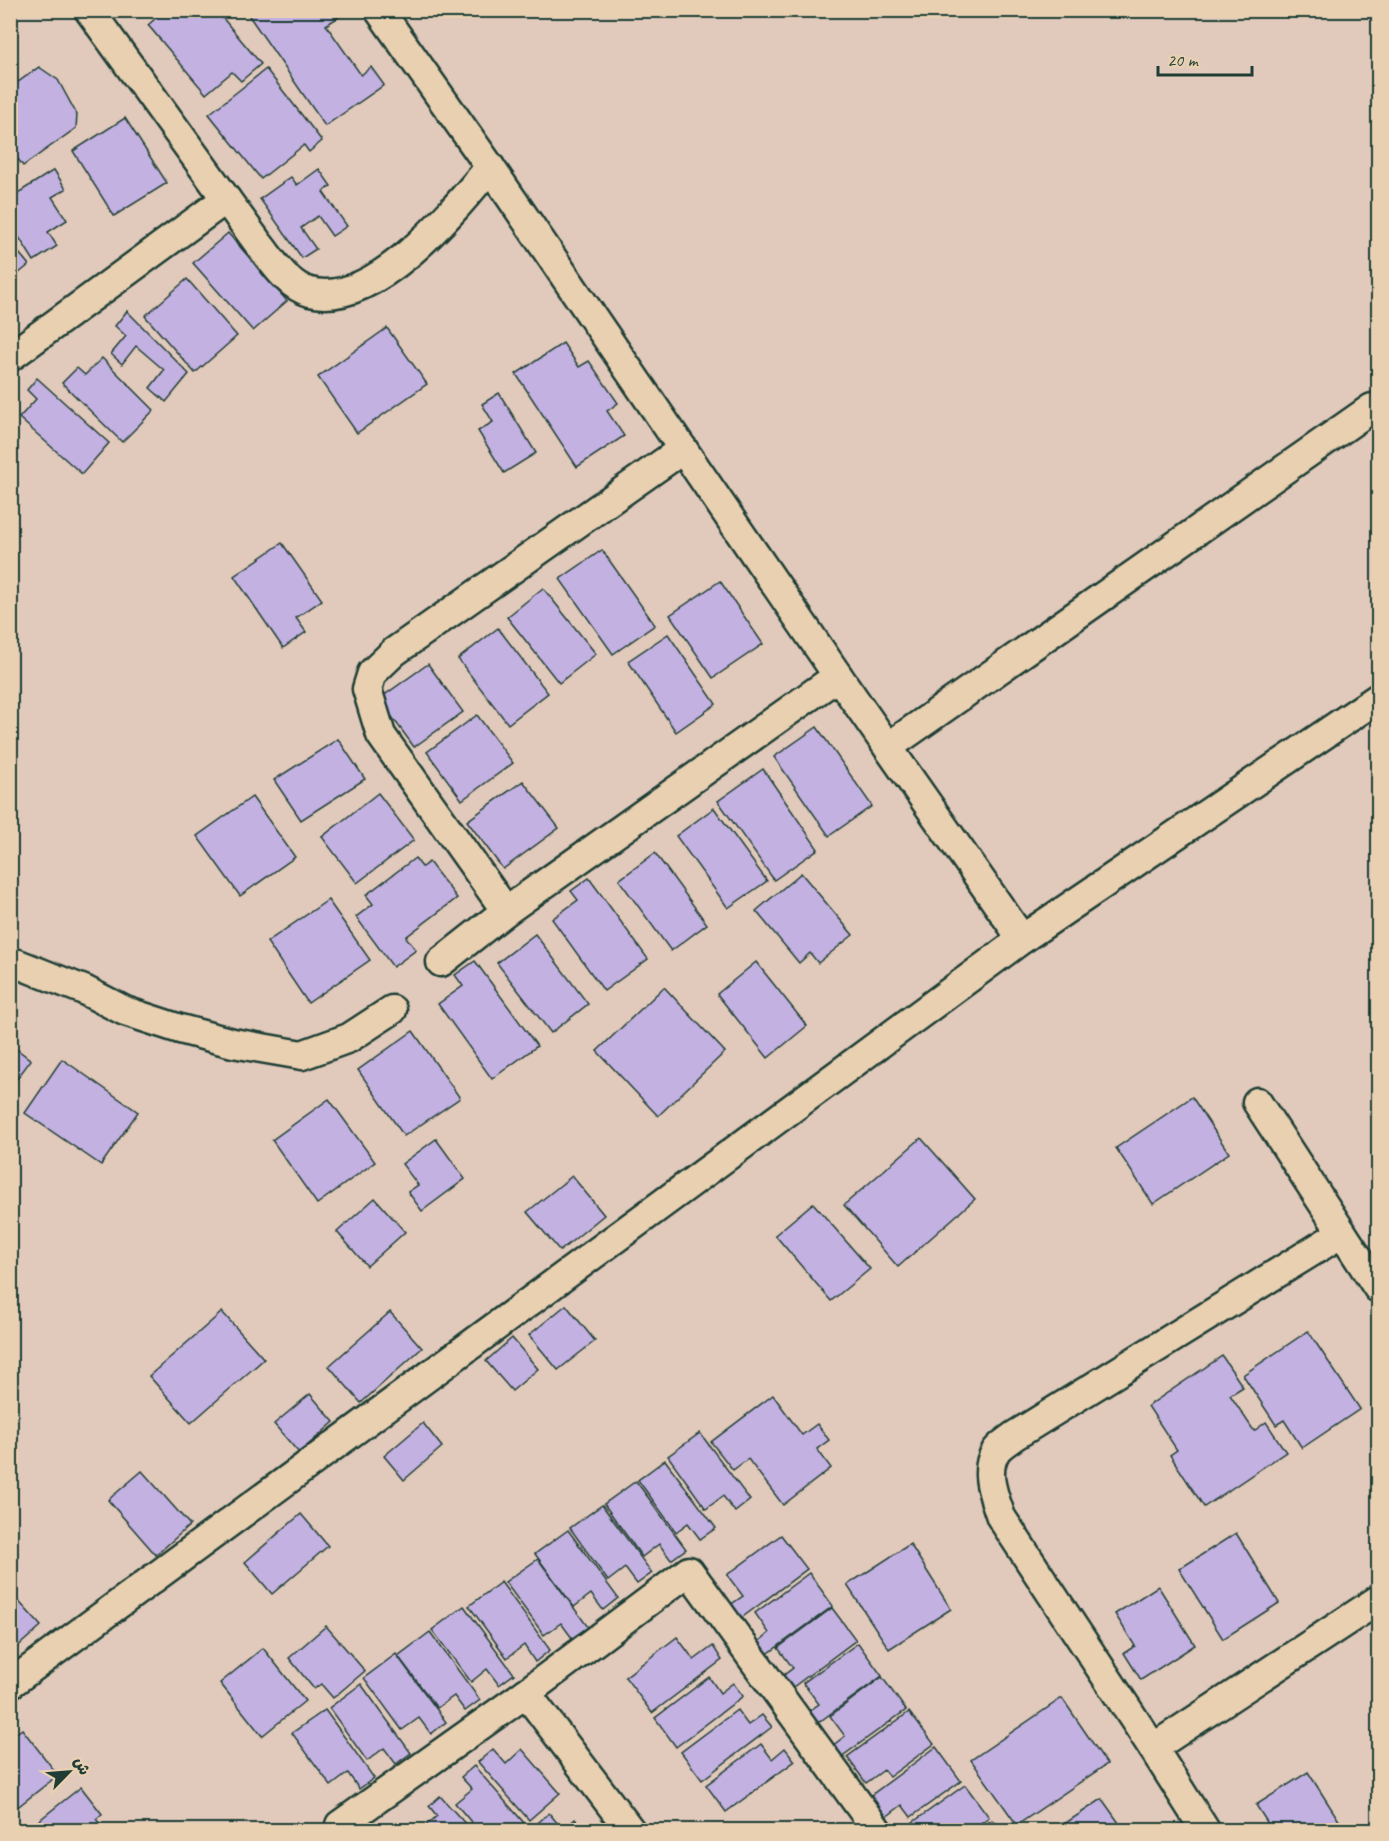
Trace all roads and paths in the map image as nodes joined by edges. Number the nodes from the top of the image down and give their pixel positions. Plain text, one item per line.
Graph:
1 (89, 10) edge
2 (379, 10) edge
3 (490, 167) junction
4 (226, 199) junction
5 (10, 357) edge
6 (1372, 408) dead end
7 (682, 449) junction
8 (838, 676) junction
9 (1378, 698) edge
10 (888, 747) junction
11 (506, 911) junction
12 (1022, 939) junction
13 (441, 962) dead end
14 (10, 963) edge
15 (392, 1010) dead end
16 (1257, 1102) dead end
17 (1342, 1233) junction
18 (1378, 1288) edge
19 (1378, 1600) edge
20 (10, 1684) edge
21 (526, 1693) junction
22 (1153, 1749) junction
23 (339, 1829) edge
24 (630, 1830) edge
25 (877, 1830) edge
26 (1204, 1830) edge

1 - 4 street
2 - 3 street
3 - 4 street
3 - 7 street
4 - 5 street
6 - 10 street
7 - 8 street
7 - 11 street
8 - 10 street
8 - 11 street
9 - 12 street
10 - 12 street
11 - 13 street
12 - 20 street
14 - 15 street
16 - 17 street
17 - 18 street
17 - 22 street
19 - 22 street
21 - 23 street
21 - 24 street
21 - 25 street
22 - 26 street

